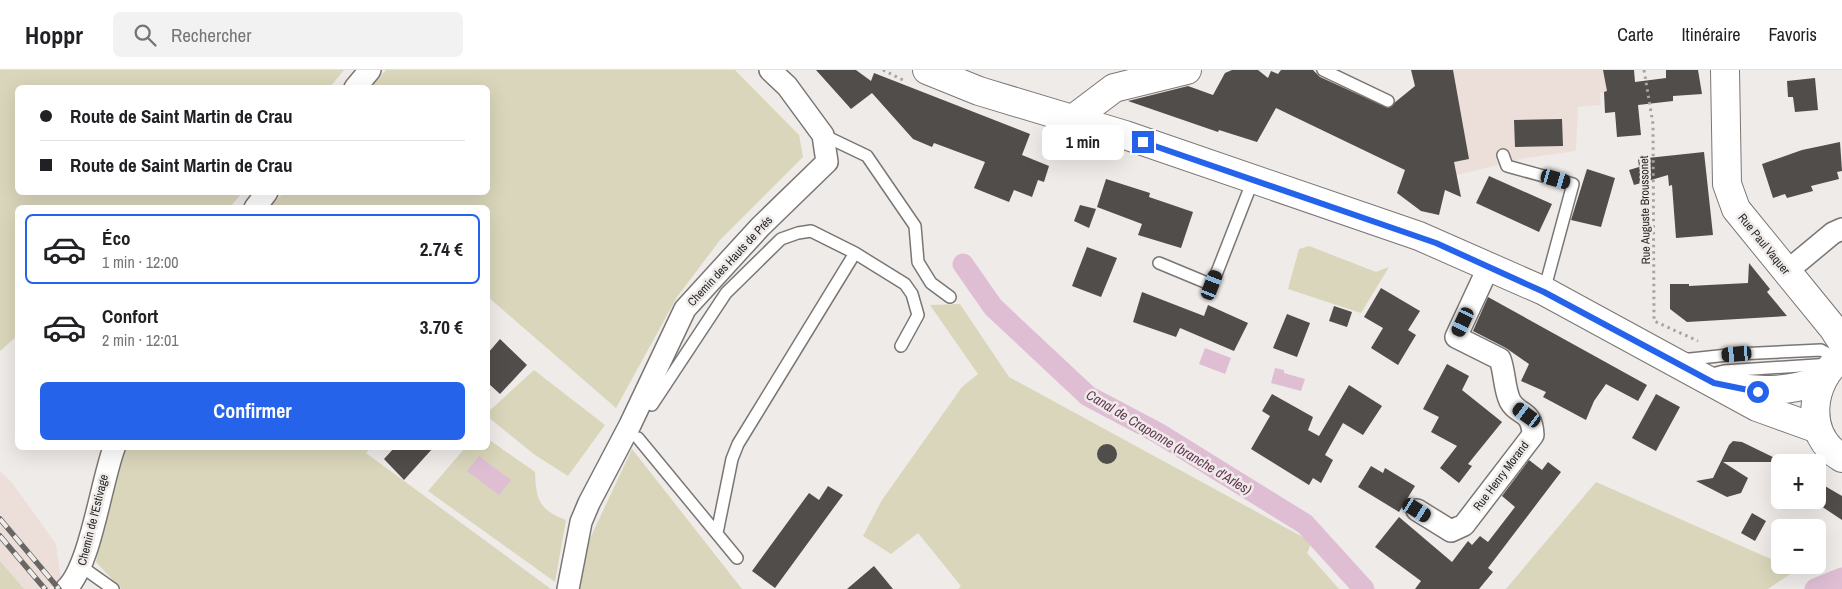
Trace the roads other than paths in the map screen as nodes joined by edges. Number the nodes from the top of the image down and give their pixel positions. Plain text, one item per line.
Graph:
1 (370, 70) edge
2 (770, 70) edge
3 (927, 70) edge
4 (1187, 70) edge
5 (1323, 70) edge
6 (1725, 70) edge
7 (358, 85) edge
8 (1388, 101) dead end
9 (1073, 119) junction
10 (823, 134) junction
11 (1503, 155) dead end
12 (1253, 180) junction
13 (1842, 229) edge
14 (855, 254) junction
15 (1159, 263) dead end
16 (1490, 266) junction
17 (1786, 272) junction
18 (1544, 292) junction
19 (950, 297) dead end
20 (901, 346) dead end
21 (1674, 361) junction
22 (1835, 361) edge
23 (1708, 380) junction
24 (652, 405) dead end
25 (1818, 429) junction
26 (634, 432) junction
27 (113, 450) edge
28 (1842, 458) edge
29 (1417, 510) dead end
30 (717, 533) junction
31 (737, 558) dead end
32 (82, 567) junction
33 (66, 589) edge
34 (113, 589) edge
35 (568, 589) edge

1 - 7 street
2 - 10 street, Chemin des Hauts de Prés
3 - 9 main road
4 - 9 main road
5 - 8 lane
6 - 17 main road, Rue Paul Vaquer
9 - 12 main road
10 - 19 lane
10 - 26 street, Chemin des Hauts de Prés
11 - 18 lane
12 - 15 lane
12 - 16 main road
13 - 17 street
14 - 20 lane
14 - 24 lane
14 - 30 lane
16 - 18 main road
16 - 29 street, Rue Henry Morand
17 - 22 main road, Rue Paul Vaquer
18 - 21 main road
21 - 22 lane
21 - 23 main road
22 - 23 main road
22 - 25 main road
23 - 25 main road
25 - 28 main road
26 - 30 lane
26 - 35 street, Chemin des Hauts de Prés
27 - 32 street, Chemin de l'Estivage
30 - 31 lane
32 - 33 street, Chemin de l'Estivage
32 - 34 lane

